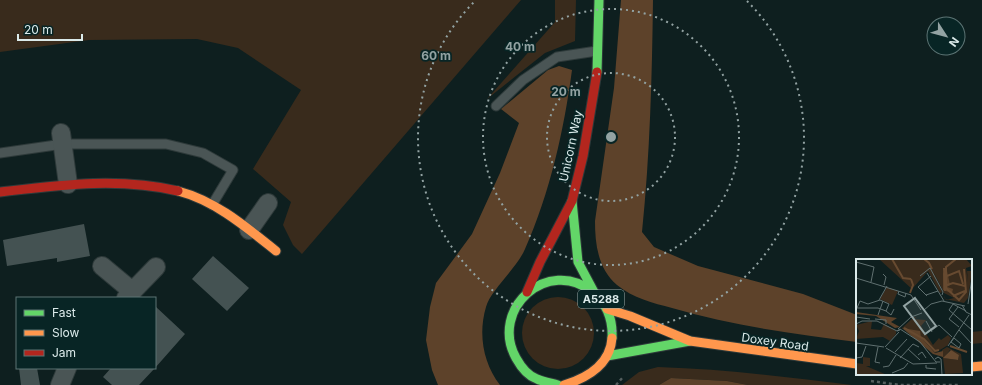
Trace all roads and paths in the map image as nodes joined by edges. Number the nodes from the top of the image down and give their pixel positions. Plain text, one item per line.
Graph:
1 (599, 0) edge
2 (598, 51) junction
3 (496, 106) dead end
4 (62, 139) junction
5 (0, 153) edge
6 (68, 184) junction
7 (0, 192) edge
8 (572, 201) junction
9 (268, 203) dead end
10 (211, 205) junction
11 (248, 230) junction
12 (276, 251) dead end
13 (102, 266) dead end
14 (156, 267) dead end
15 (528, 292) junction
16 (594, 292) junction
17 (129, 295) edge
18 (607, 310) junction
19 (690, 341) junction
20 (608, 356) junction
21 (856, 364) edge
22 (982, 366) edge
23 (972, 367) edge
24 (67, 369) edge
25 (595, 372) junction
26 (60, 385) edge
27 (553, 385) edge
28 (564, 385) edge
29 (593, 385) edge

1 - 2 main road, Unicorn Way / A5288
2 - 3 lane
2 - 8 main road, Unicorn Way / A5288
4 - 5 lane
4 - 6 street
4 - 10 lane
6 - 7 main road
6 - 10 main road
8 - 15 main road, Unicorn Way / A5288
8 - 16 main road, Unicorn Way / A5288
9 - 11 street
10 - 11 main road
11 - 12 main road
13 - 17 street
14 - 17 street
15 - 16 main road, A5288
15 - 27 main road, A5288
16 - 18 main road, A5288
18 - 19 main road, Doxey Road
18 - 20 main road, A5288
19 - 20 main road, Doxey Road
19 - 21 main road, Doxey Road
20 - 25 main road, A5288
22 - 23 main road
24 - 26 street
25 - 28 main road, A5288
25 - 29 main road

